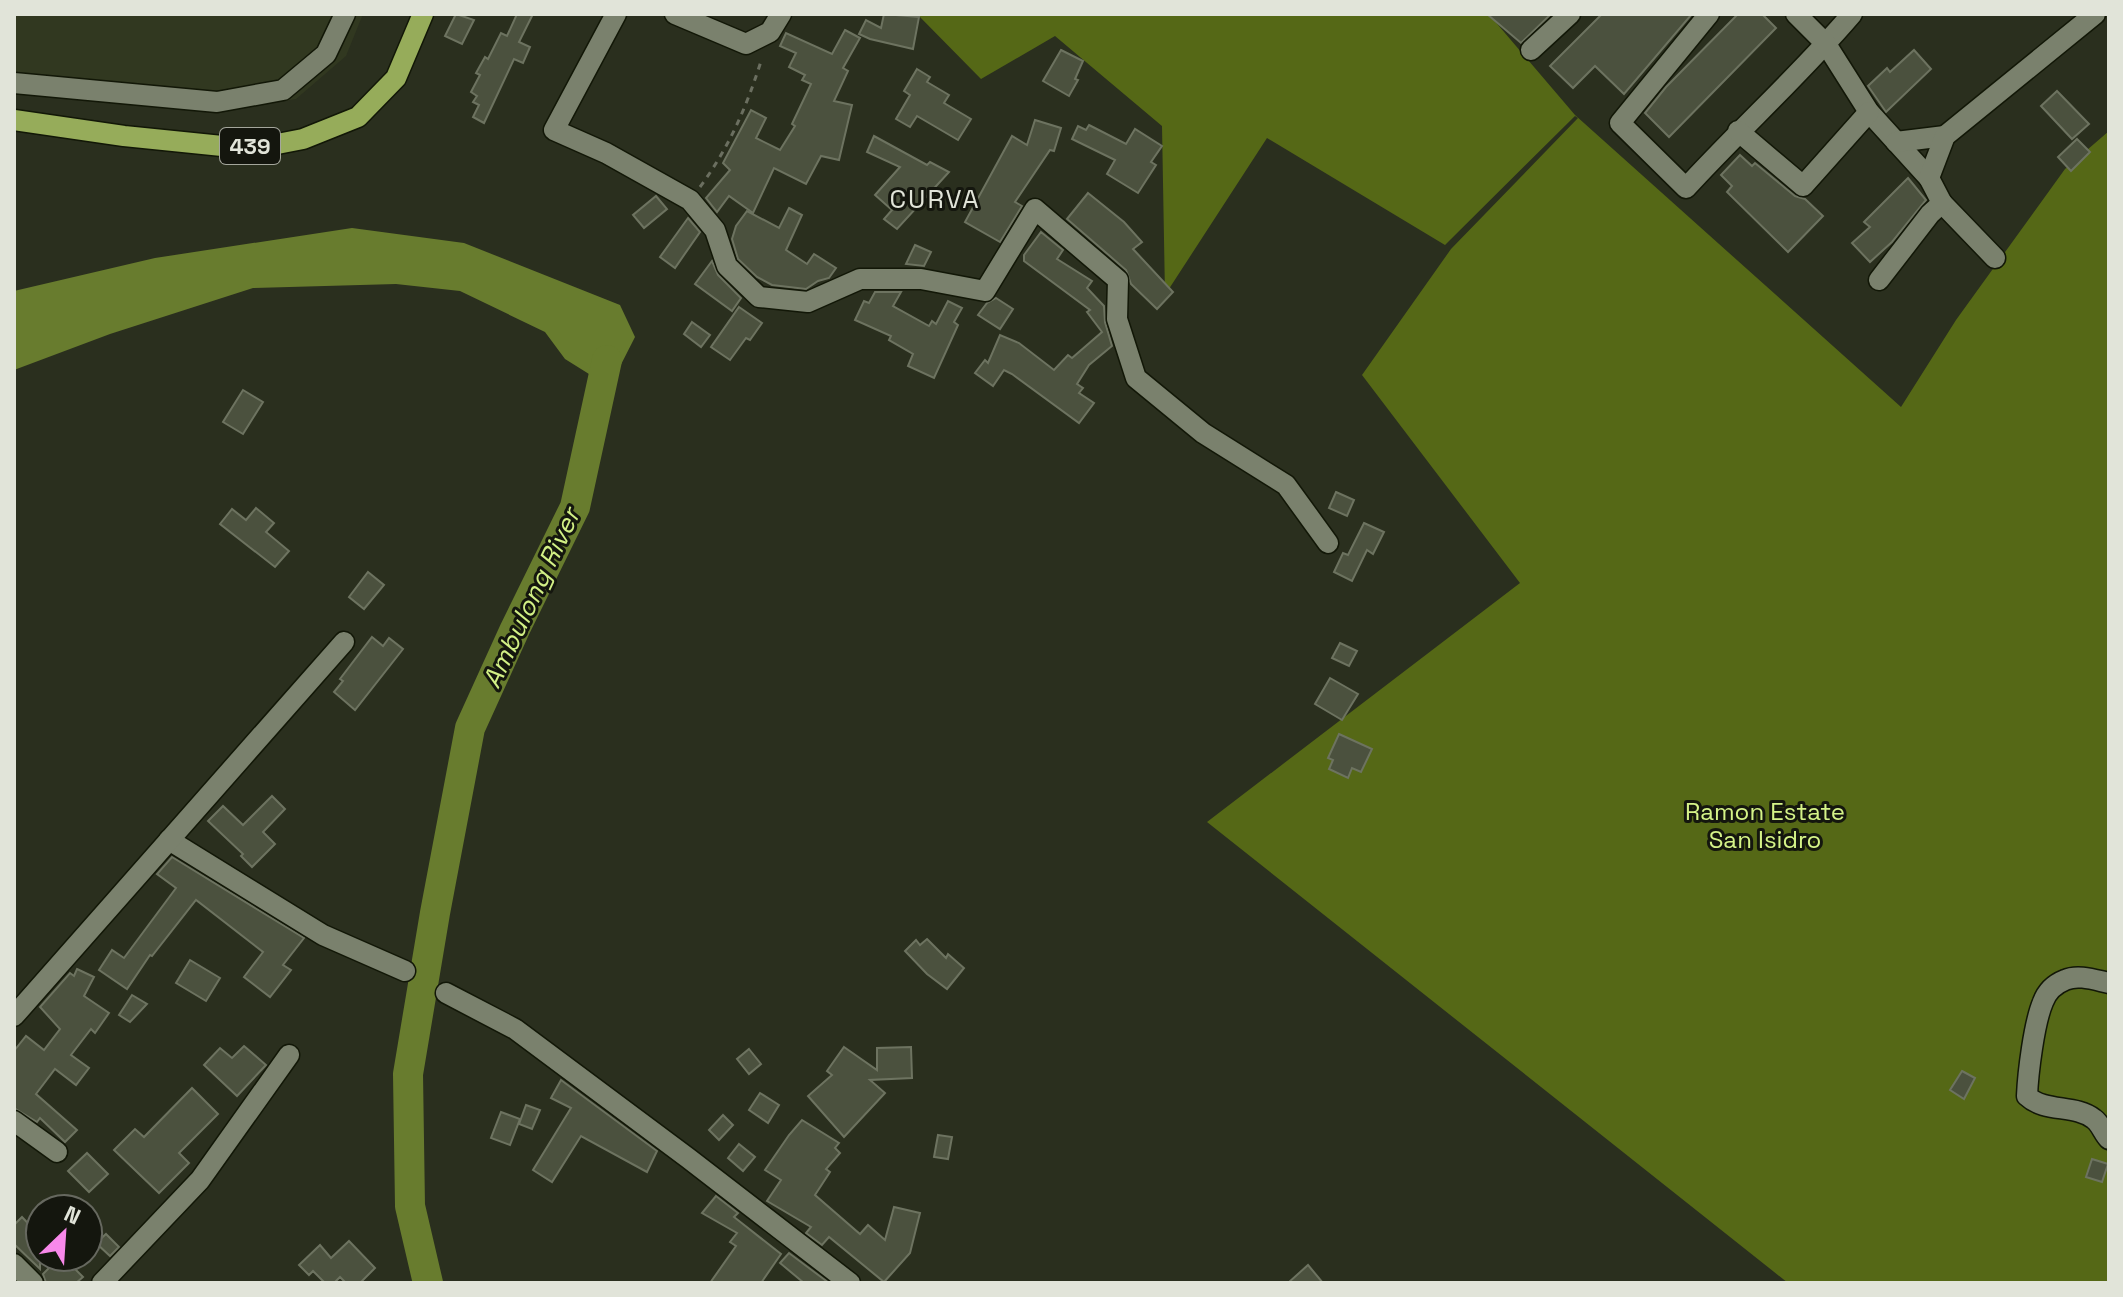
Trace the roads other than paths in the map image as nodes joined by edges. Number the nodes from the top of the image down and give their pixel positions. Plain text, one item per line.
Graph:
1 (345, 14) edge
2 (423, 14) edge
3 (616, 14) edge
4 (675, 14) edge
5 (781, 14) edge
6 (1570, 14) edge
7 (1709, 14) edge
8 (1796, 14) edge
9 (1852, 14) edge
10 (2095, 14) edge
11 (1826, 44) junction
12 (1531, 50) dead end
13 (14, 83) edge
14 (1869, 112) junction
15 (14, 120) edge
16 (1738, 131) junction
17 (1945, 136) junction
18 (1896, 142) junction
19 (1929, 178) junction
20 (1942, 203) junction
21 (1995, 258) dead end
22 (1879, 280) dead end
23 (1328, 543) dead end
24 (344, 642) dead end
25 (169, 840) junction
26 (405, 971) dead end
27 (2109, 983) edge
28 (446, 993) dead end
29 (14, 1016) edge
30 (289, 1055) dead end
31 (14, 1121) edge
32 (2109, 1139) edge
33 (57, 1152) dead end
34 (14, 1264) edge
35 (33, 1283) edge
36 (102, 1283) edge
37 (850, 1283) edge

1 - 13 street
2 - 15 main road, 439
3 - 23 street
4 - 5 street
6 - 12 street
7 - 16 street
8 - 11 street
9 - 11 street
10 - 17 street
11 - 14 street
11 - 16 street
14 - 16 street
14 - 18 street
17 - 18 street
17 - 19 street
18 - 19 street
19 - 20 street
20 - 21 street
20 - 22 street
24 - 25 street
25 - 26 street
25 - 29 street
27 - 32 street
28 - 37 street
30 - 36 street
31 - 33 street
34 - 35 street

